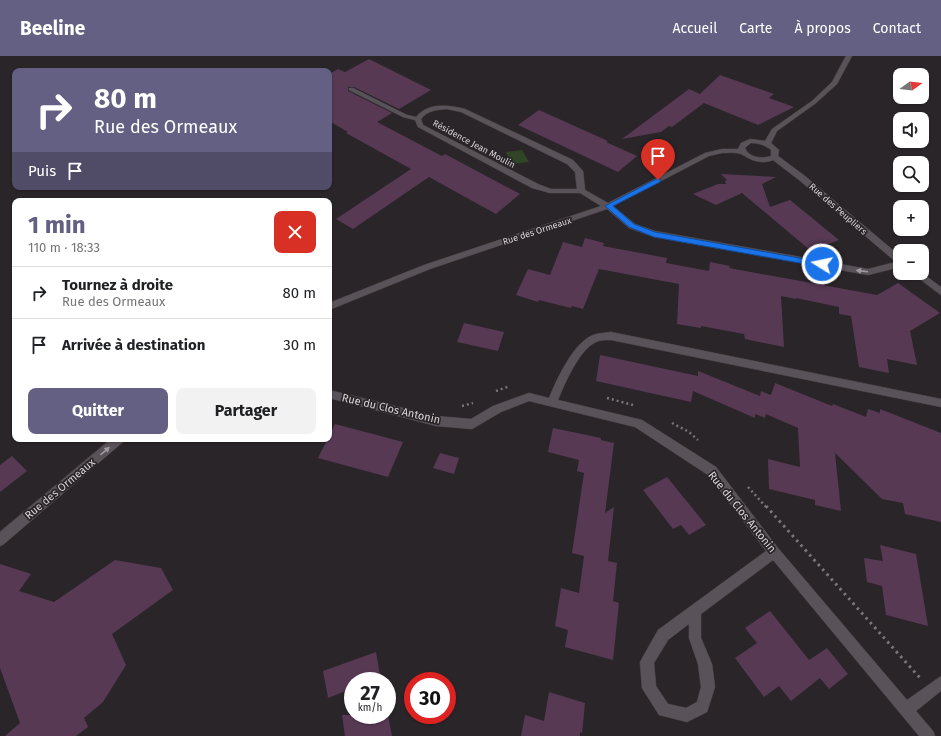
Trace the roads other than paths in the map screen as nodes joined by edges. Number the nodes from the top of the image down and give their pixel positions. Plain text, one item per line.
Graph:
1 (849, 56) edge
2 (351, 89) dead end
3 (418, 120) junction
4 (767, 144) junction
5 (742, 150) junction
6 (774, 157) junction
7 (581, 191) junction
8 (608, 206) junction
9 (893, 257) edge
10 (893, 265) edge
11 (925, 280) edge
12 (941, 292) edge
13 (332, 306) edge
14 (332, 395) edge
15 (552, 403) junction
16 (941, 403) edge
17 (116, 442) edge
18 (0, 540) edge
19 (774, 552) junction
20 (695, 612) junction
21 (936, 687) edge
22 (907, 709) junction
23 (928, 736) edge

1 - 4 street
2 - 3 street
3 - 7 street, Résidence Jean Moulin
3 - 7 street, Résidence Jean Moulin
4 - 5 street
4 - 6 street
5 - 6 street
5 - 8 street, Rue des Ormeaux
6 - 9 street, Rue des Peupliers
7 - 8 street
10 -> 8 street
8 - 13 street, Rue des Ormeaux
11 - 12 street
14 - 15 street, Rue du Clos Antonin
15 - 16 street
15 - 19 street, Rue du Clos Antonin
18 -> 17 street, Rue des Ormeaux
19 - 20 street
19 - 22 street, Rue du Clos Antonin
20 - 20 street
21 - 22 street
22 - 23 street, Rue du Clos Antonin

